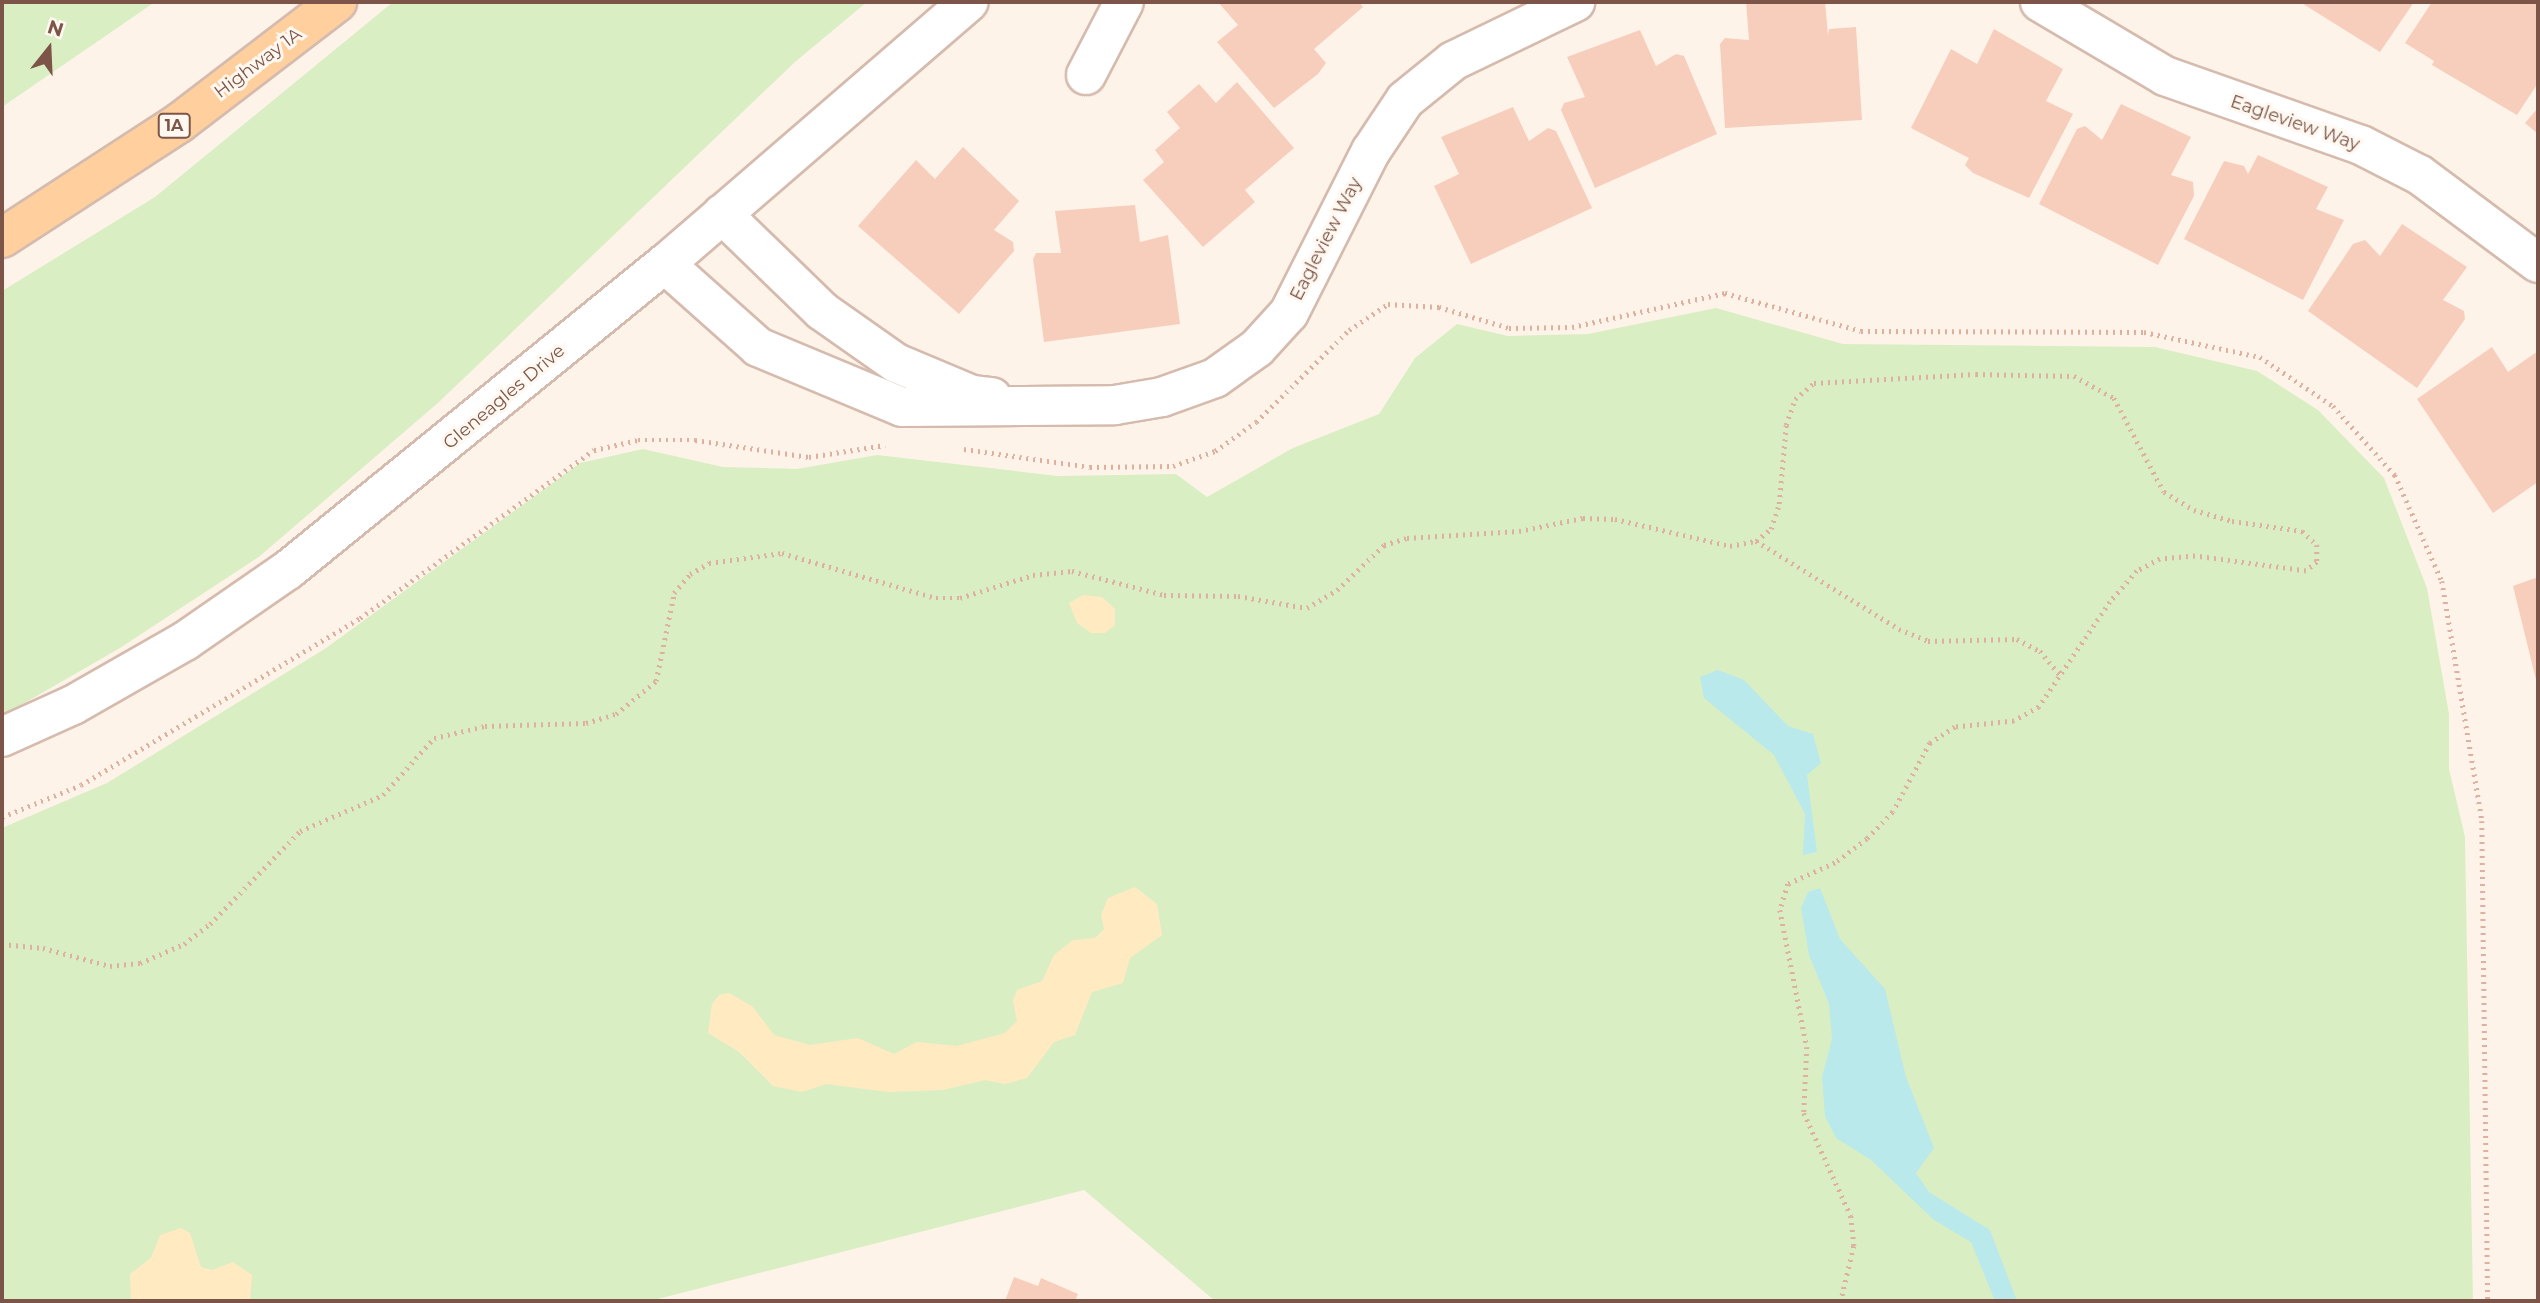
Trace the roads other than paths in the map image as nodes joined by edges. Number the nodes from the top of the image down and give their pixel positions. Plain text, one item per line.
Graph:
1 (337, 2) edge
2 (968, 2) edge
3 (1124, 2) edge
4 (1575, 2) edge
5 (2040, 2) edge
6 (1086, 75) dead end
7 (722, 214) junction
8 (2, 237) edge
9 (2538, 263) edge
10 (665, 264) junction
11 (1043, 404) junction
12 (2, 737) edge

1 - 8 main road, Highway 1A / 1A
2 - 7 street, Gleneagles Drive
3 - 6 street
4 - 11 street, Eagleview Way
5 - 9 street, Eagleview Way
7 - 10 street, Gleneagles Drive
7 - 11 street, Eagleview Way
10 - 11 street, Eagleview Way
10 - 12 street, Gleneagles Drive

